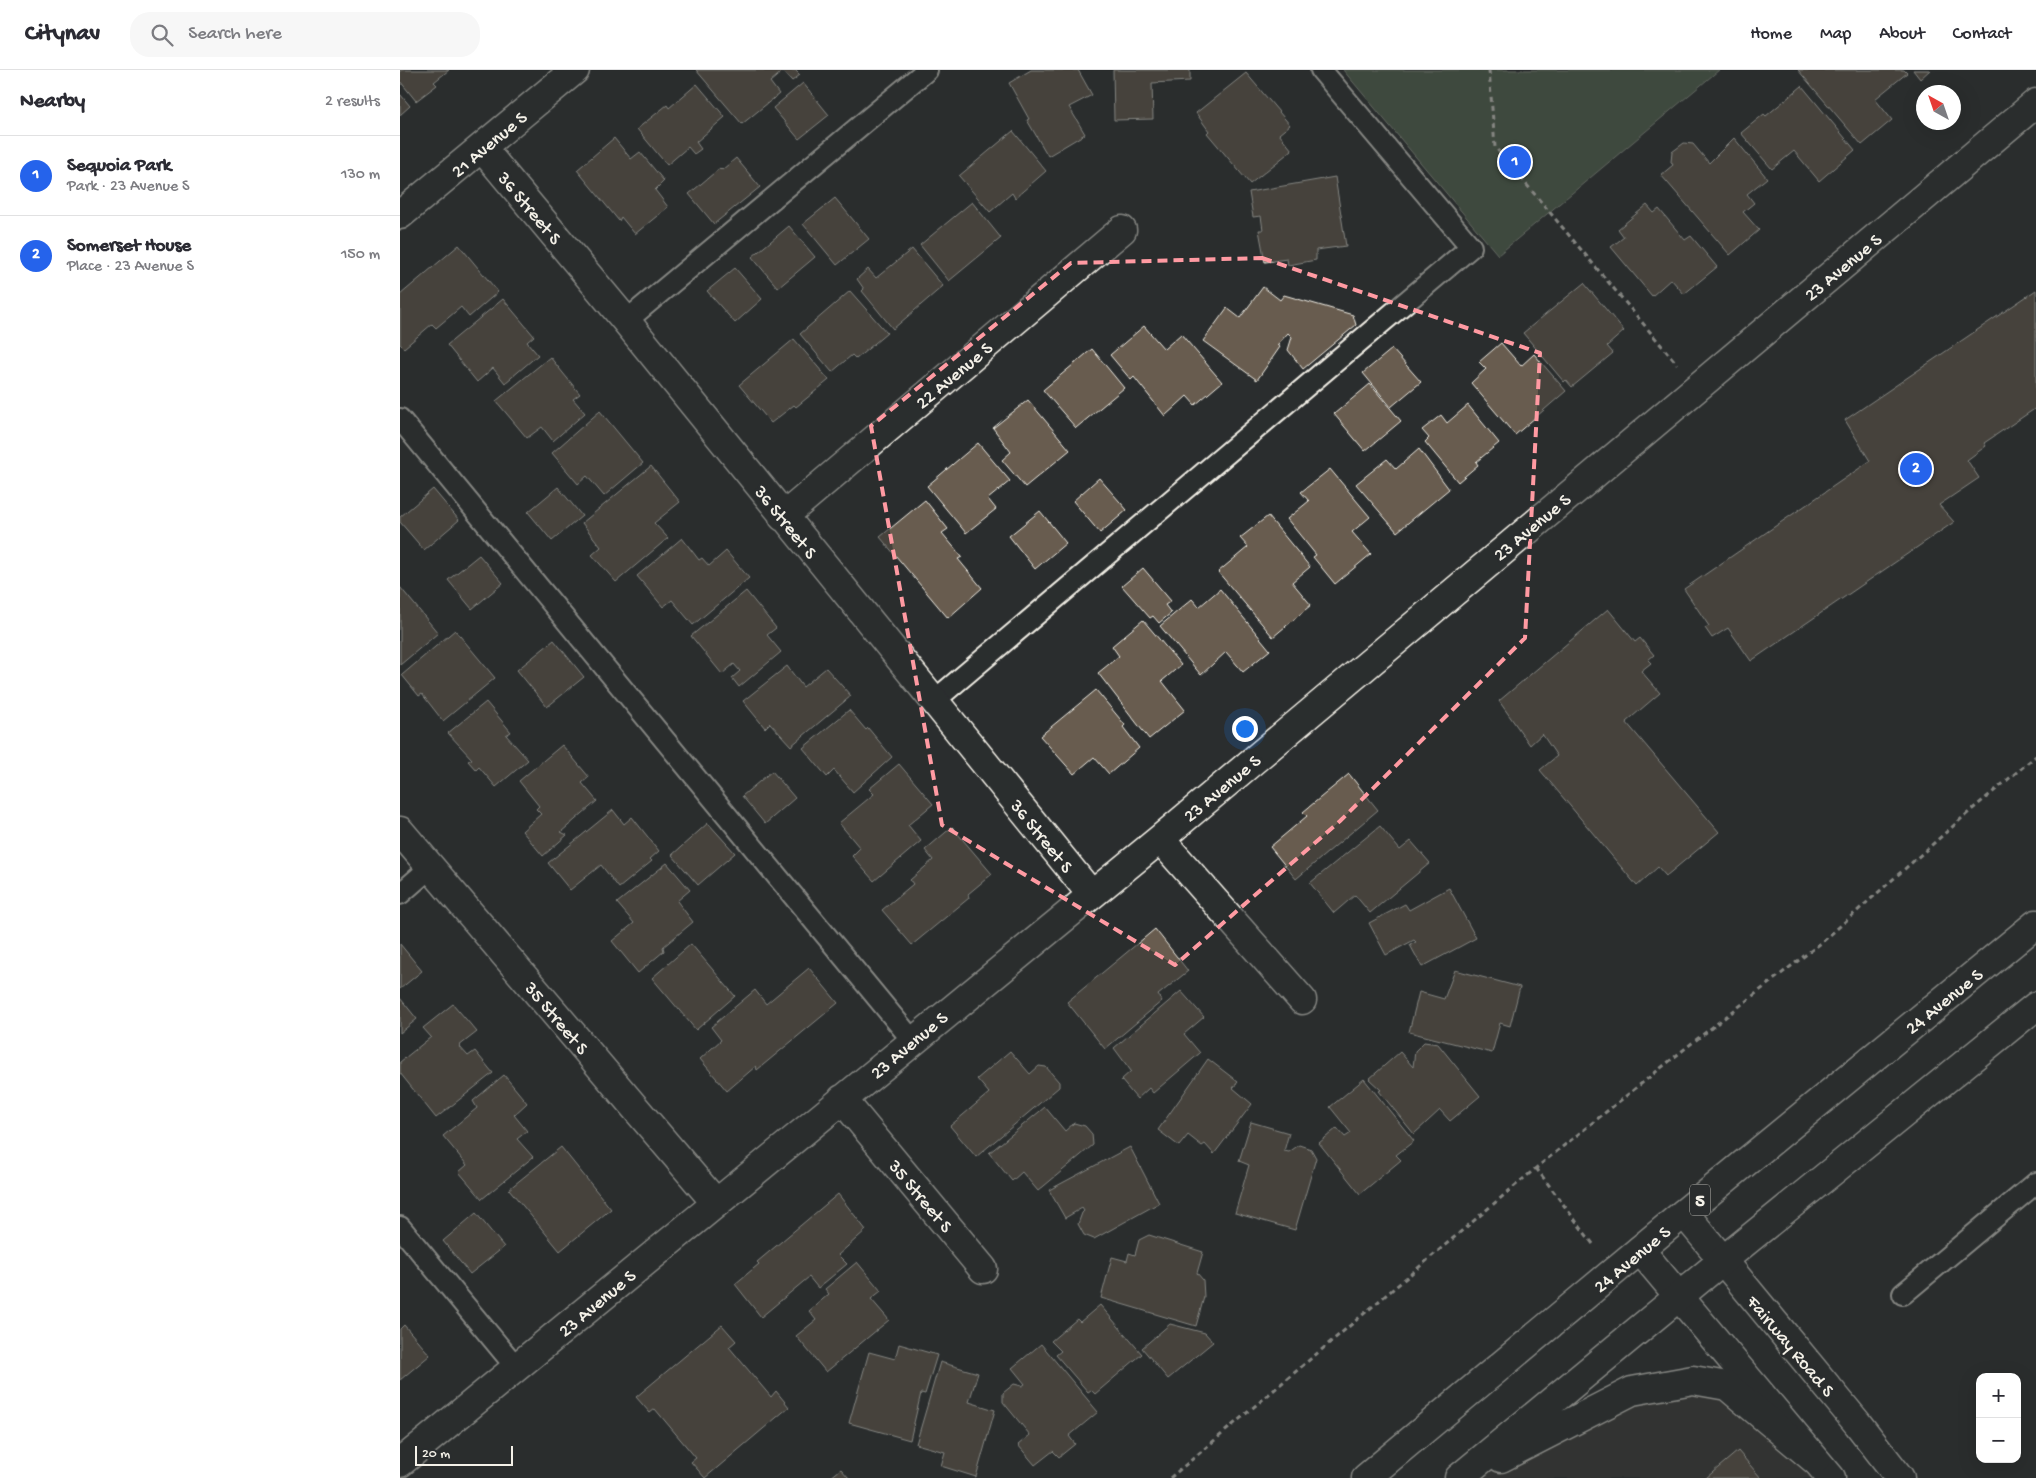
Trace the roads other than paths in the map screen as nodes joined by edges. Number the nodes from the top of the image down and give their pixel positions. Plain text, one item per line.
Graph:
1 (575, 70) edge
2 (927, 70) edge
3 (1321, 70) edge
4 (2036, 102) edge
5 (482, 148) junction
6 (400, 215) edge
7 (1122, 230) dead end
8 (626, 321) junction
9 (400, 419) edge
10 (784, 517) junction
11 (934, 701) junction
12 (400, 831) edge
13 (1160, 839) junction
14 (431, 868) junction
15 (400, 894) edge
16 (1091, 894) junction
17 (2036, 924) edge
18 (1302, 1000) dead end
19 (2036, 1006) edge
20 (913, 1040) junction
21 (842, 1099) junction
22 (2036, 1183) edge
23 (716, 1203) junction
24 (1684, 1213) junction
25 (400, 1227) edge
26 (1640, 1250) junction
27 (1722, 1261) junction
28 (983, 1269) dead end
29 (1903, 1294) dead end
30 (1679, 1296) junction
31 (516, 1367) junction
32 (400, 1463) edge
33 (1823, 1469) edge
34 (1366, 1478) edge
35 (1460, 1478) edge
36 (1900, 1478) edge

1 - 5 street, 21 Avenue S
2 - 8 lane
3 - 11 lane
4 - 13 street, 23 Avenue S
5 - 6 street, 21 Avenue S
5 - 8 street, 36 Street S
7 - 10 street, 22 Avenue S
8 - 10 street, 36 Street S
9 - 20 lane
10 - 11 street, 36 Street S
11 - 16 street, 36 Street S
12 - 14 street, 35 Street S
13 - 16 street, 23 Avenue S
13 - 18 street
14 - 15 lane
14 - 23 street, 35 Street S
16 - 20 street, 23 Avenue S
17 - 24 street, 24 Avenue S / 5
19 - 27 street
20 - 21 street, 23 Avenue S
21 - 23 street, 23 Avenue S
21 - 28 street, 35 Street S
22 - 29 lane
23 - 31 street, 23 Avenue S
24 - 26 street, 24 Avenue S / 5
24 - 27 street, Fairway Road S
25 - 31 lane
26 - 30 street
26 - 34 street, 24 Avenue S / 5
27 - 30 street
27 - 36 street, Fairway Road S
30 - 33 street
30 - 35 street
31 - 32 street, 23 Avenue S
33 - 35 street

